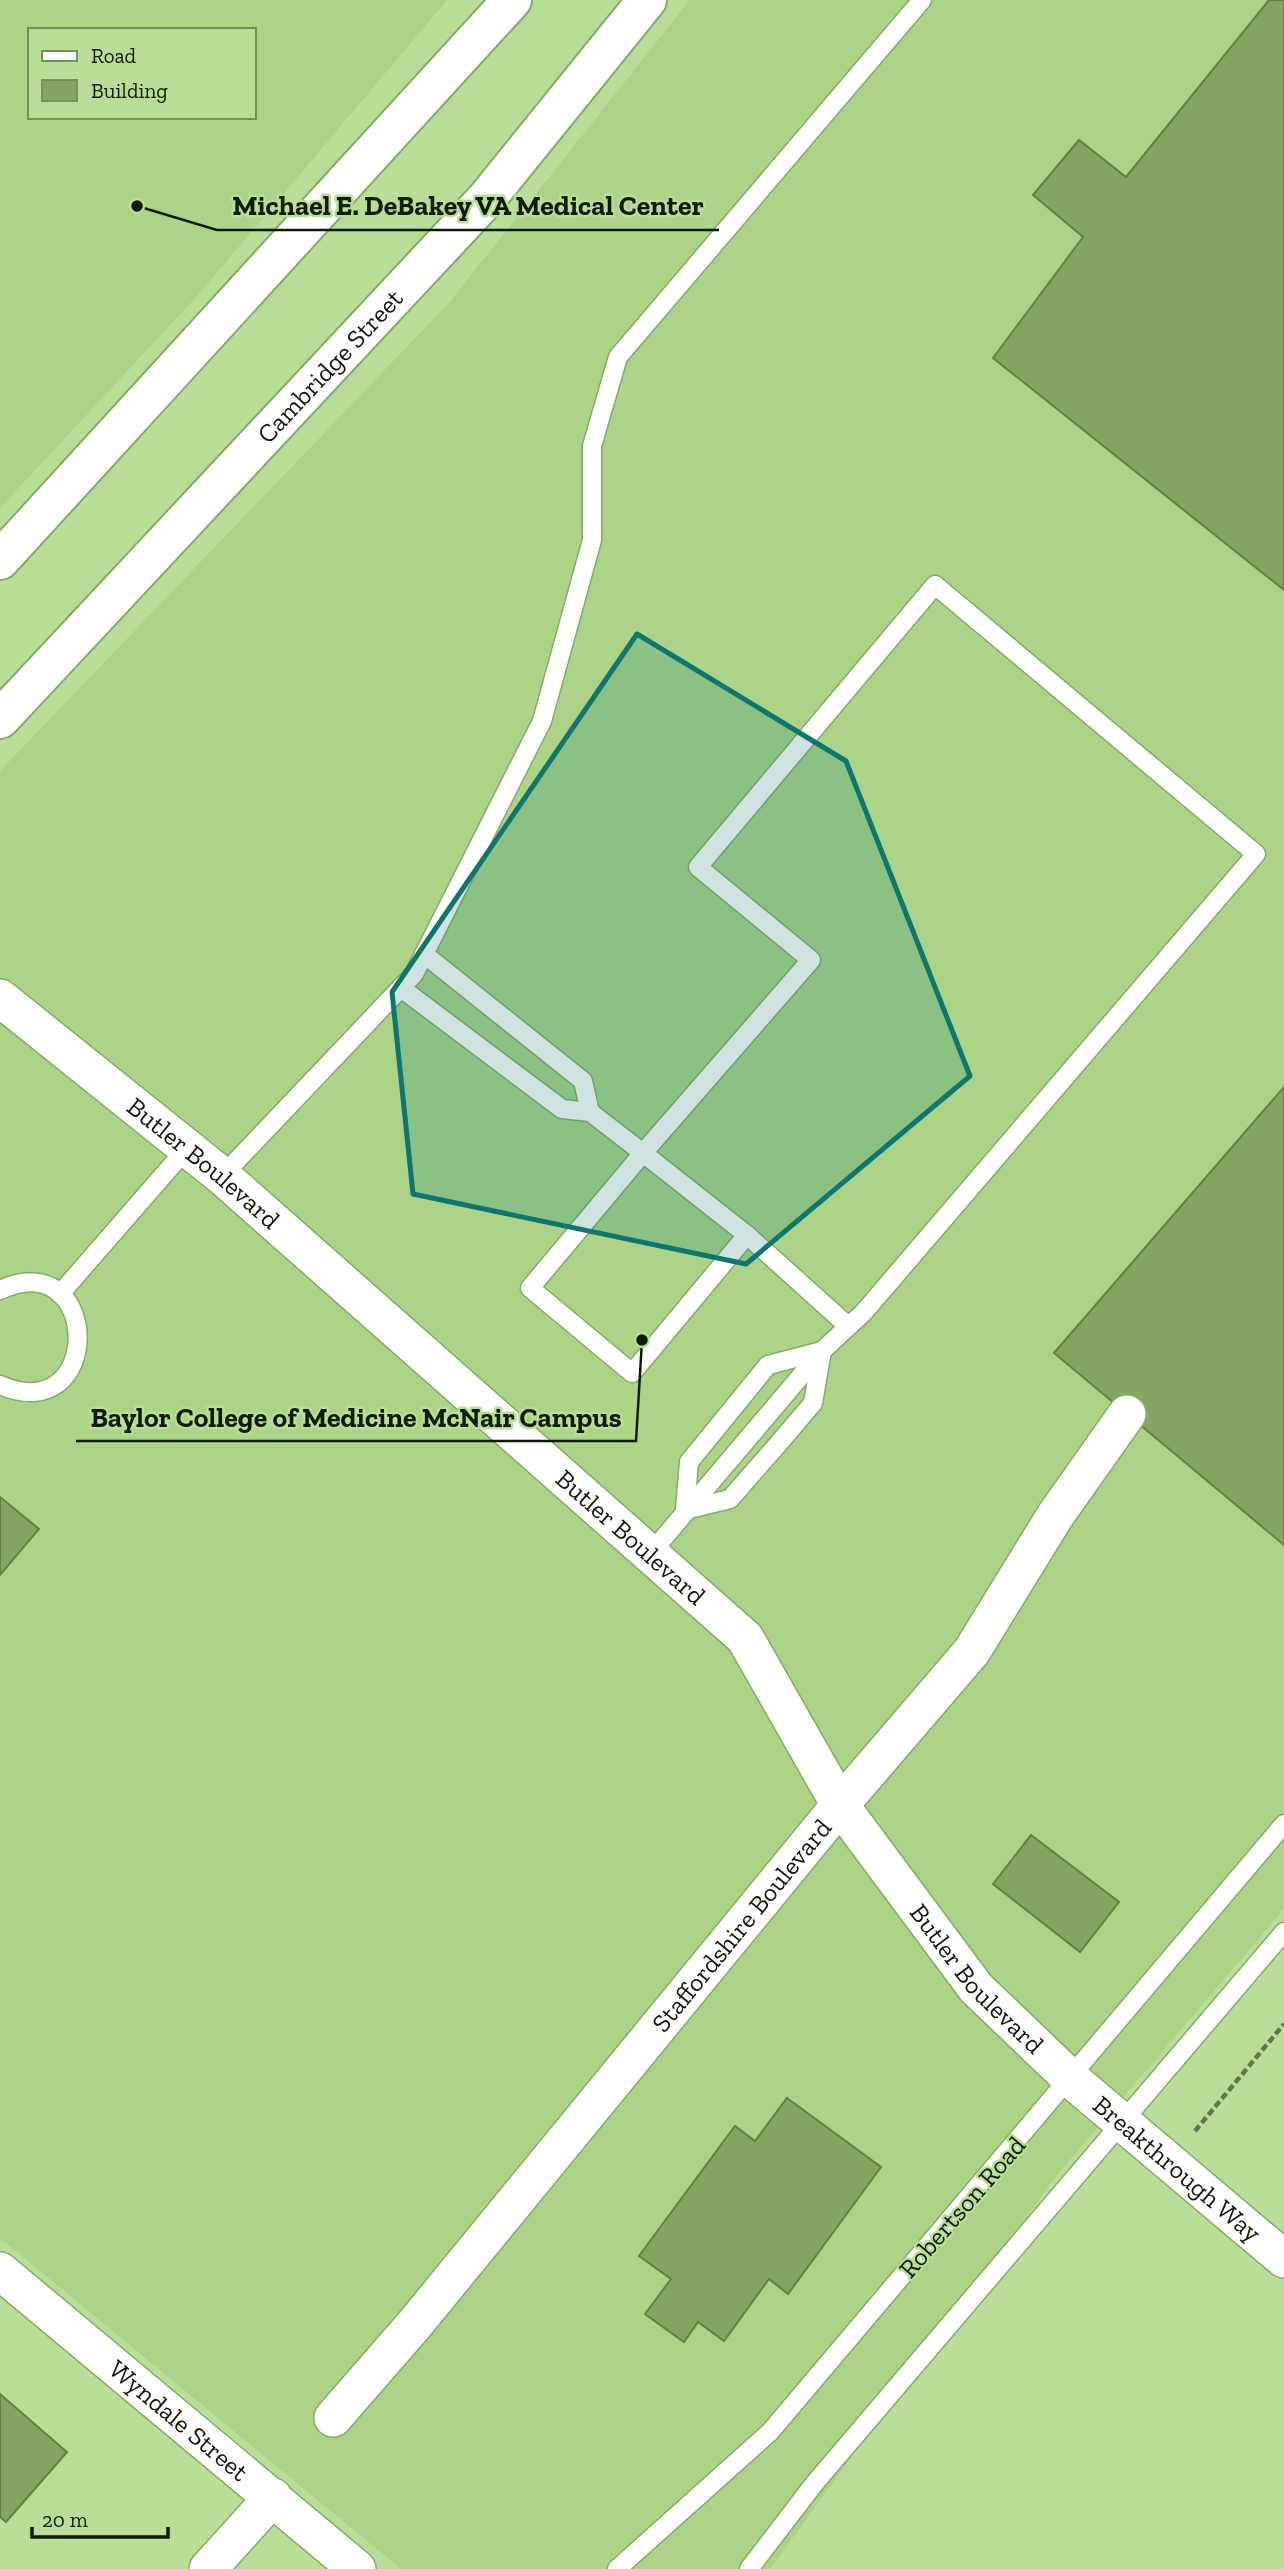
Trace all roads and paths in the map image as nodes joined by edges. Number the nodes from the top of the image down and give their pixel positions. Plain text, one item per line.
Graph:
1 (512, 0) edge
2 (646, 0) edge
3 (922, 0) edge
4 (0, 560) edge
5 (0, 719) edge
6 (424, 954) junction
7 (401, 988) junction
8 (0, 998) edge
9 (590, 1112) junction
10 (187, 1148) junction
11 (643, 1153) junction
12 (222, 1176) junction
13 (747, 1236) junction
14 (0, 1290) edge
15 (60, 1294) junction
16 (848, 1326) junction
17 (822, 1351) junction
18 (0, 1385) edge
19 (1127, 1414) dead end
20 (685, 1510) junction
21 (650, 1554) junction
22 (840, 1805) junction
23 (1284, 1824) edge
24 (1284, 1933) edge
25 (1284, 2024) edge
26 (1071, 2078) junction
27 (1122, 2122) junction
28 (1192, 2134) dead end
29 (1284, 2259) edge
30 (0, 2271) edge
31 (333, 2418) dead end
32 (273, 2497) junction
33 (208, 2569) edge
34 (357, 2569) edge
35 (617, 2569) edge
36 (749, 2569) edge

1 - 4 street
2 - 5 street, Cambridge Street
3 - 6 lane
6 - 7 lane
6 - 9 lane
7 - 9 lane
7 - 12 lane
8 - 10 street, Butler Boulevard
9 - 11 lane
10 - 12 street, Butler Boulevard
10 - 15 lane
11 - 13 lane
11 - 13 lane
11 - 16 lane
12 - 21 street, Butler Boulevard
13 - 16 lane
14 - 15 lane
15 - 18 lane
16 - 17 lane
17 - 20 lane
17 - 20 lane
17 - 20 lane
19 - 22 street, Staffordshire Boulevard
20 - 21 lane
21 - 22 street, Butler Boulevard
22 - 26 street, Butler Boulevard
22 - 31 street, Staffordshire Boulevard
23 - 26 lane, Robertson Road
24 - 27 lane
25 - 28 path
26 - 27 street, Breakthrough Way
26 - 35 lane, Robertson Road
27 - 29 street, Breakthrough Way
27 - 36 lane
30 - 32 street, Wyndale Street
32 - 33 street
32 - 34 street, Wyndale Street

